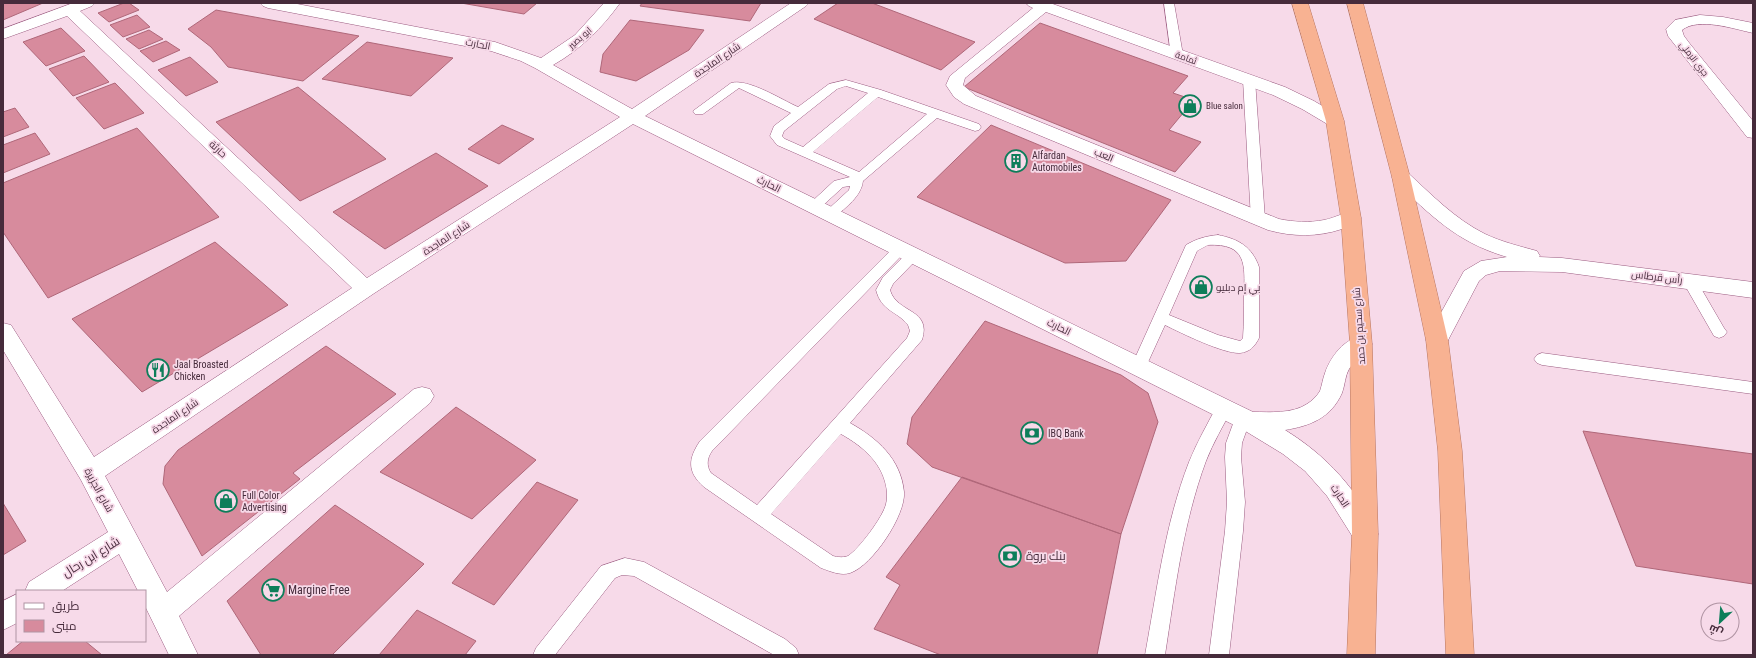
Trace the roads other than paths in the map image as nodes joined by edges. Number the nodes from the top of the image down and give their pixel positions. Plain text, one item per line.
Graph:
1 (268, 3) edge
2 (612, 3) edge
3 (801, 3) edge
4 (1169, 3) edge
5 (1300, 3) edge
6 (1343, 3) edge
7 (1355, 3) edge
8 (1039, 5) edge
9 (79, 6) edge
10 (1359, 21) junction
11 (1753, 28) edge
12 (3, 34) edge
13 (1178, 55) junction
14 (541, 65) junction
15 (1249, 80) junction
16 (876, 92) junction
17 (699, 111) dead end
18 (799, 112) junction
19 (935, 113) junction
20 (633, 117) junction
21 (1335, 121) junction
22 (975, 127) dead end
23 (1753, 133) edge
24 (804, 153) junction
25 (1401, 177) junction
26 (859, 178) junction
27 (822, 210) junction
28 (1351, 218) junction
29 (1258, 219) junction
30 (907, 252) junction
31 (1562, 265) junction
32 (1690, 282) junction
33 (366, 289) junction
34 (1753, 290) edge
35 (1161, 318) junction
36 (3, 331) edge
37 (1719, 332) dead end
38 (1437, 340) junction
39 (1362, 344) junction
40 (1542, 359) dead end
41 (1139, 367) junction
42 (1753, 388) edge
43 (422, 396) dead end
44 (1224, 409) junction
45 (1247, 420) junction
46 (839, 425) junction
47 (90, 473) junction
48 (759, 515) junction
49 (1365, 534) junction
50 (124, 536) junction
51 (41, 590) edge
52 (16, 608) edge
53 (163, 612) junction
54 (3, 617) edge
55 (1464, 649) edge
56 (184, 655) edge
57 (543, 655) edge
58 (789, 655) edge
59 (1155, 655) edge
60 (1219, 655) edge
61 (1361, 655) edge

1 - 14 street, الحارث
2 - 14 street, ابو بصير
3 - 20 street, شارع الماجدة
4 - 13 lane
5 - 21 highway, شارع سحيم بن حمد
6 - 10 highway
7 - 10 highway
8 - 13 street, ثمامة
8 - 29 street, العب
9 - 12 street
9 - 33 street, حارثة
10 - 25 highway
11 - 23 street, جري الرملي
13 - 15 street, ثمامة
14 - 20 street, الحارث
15 - 21 street, ثمامة
15 - 29 lane
16 - 18 lane
16 - 19 lane
16 - 24 lane
17 - 18 lane
18 - 24 lane
19 - 22 lane
19 - 26 lane
20 - 27 street, الحارث
20 - 33 street, شارع الماجدة
21 - 28 highway, شارع سحيم بن حمد
24 - 26 lane
25 - 31 street, رأس قرطاس
25 - 38 highway
26 - 27 lane
26 - 27 lane
27 - 30 street, الحارث
28 - 29 street, العب
28 - 39 highway, شارع سحيم بن حمد
30 - 41 street, الحارث
30 - 46 lane
30 - 48 lane
31 - 32 street, رأس قرطاس
31 - 38 street, رأس قرطاس
32 - 34 street, رأس قرطاس
32 - 37 lane
33 - 47 street, شارع الماجدة
35 - 35 lane
35 - 41 lane
36 - 47 street, شارع الجزيرة
38 - 55 highway
39 - 45 street, الحارث
39 - 49 highway, شارع سحيم بن حمد
40 - 42 lane
41 - 44 street, الحارث
43 - 53 street
44 - 45 street, الحارث
44 - 59 lane
45 - 49 street, الحارث
45 - 60 lane
46 - 48 lane
46 - 48 lane
47 - 50 street, شارع الجزيرة
49 - 61 highway, شارع سحيم بن حمد
50 - 51 street, شارع ابن رحال
50 - 53 street, شارع الجزيرة
52 - 54 street
53 - 56 street, شارع الجزيرة
57 - 58 lane

